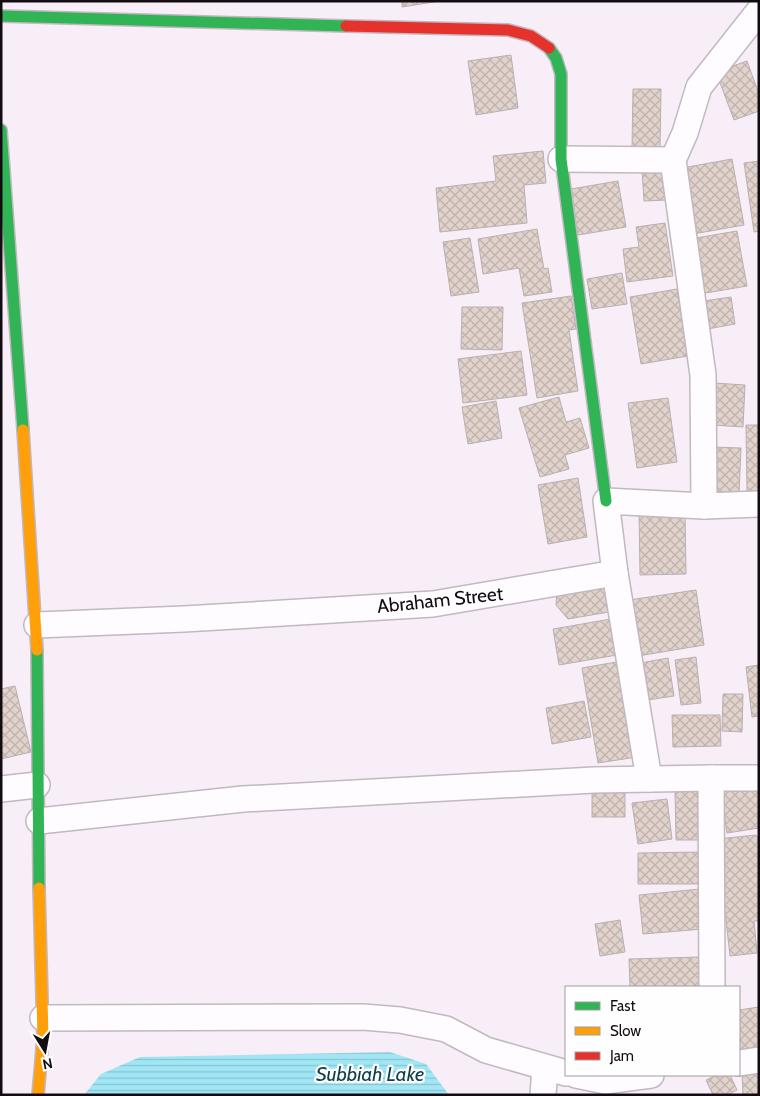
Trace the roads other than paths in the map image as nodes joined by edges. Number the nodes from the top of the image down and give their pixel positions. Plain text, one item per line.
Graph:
1 (759, 11) edge
2 (1, 16) edge
3 (1, 130) edge
4 (1, 134) edge
5 (561, 159) junction
6 (673, 160) junction
7 (606, 501) junction
8 (759, 504) edge
9 (704, 506) junction
10 (615, 573) junction
11 (37, 625) junction
12 (711, 778) junction
13 (759, 778) edge
14 (649, 779) junction
15 (37, 785) junction
16 (1, 789) edge
17 (39, 821) junction
18 (712, 986) edge
19 (43, 1018) junction
20 (759, 1060) edge
21 (740, 1063) edge
22 (556, 1070) edge
23 (578, 1076) edge
24 (647, 1076) edge
25 (605, 1088) edge
26 (38, 1095) edge
27 (543, 1095) edge

1 - 6 street
2 - 5 street
3 - 4 street
4 - 11 street
5 - 6 street
5 - 7 street
6 - 9 street
7 - 9 street
7 - 10 street
8 - 9 street
10 - 11 street, Abraham Street
10 - 14 street
11 - 15 street
12 - 13 street
12 - 14 street
12 - 18 street
14 - 17 street
15 - 16 street
15 - 17 street
17 - 19 street
19 - 22 street
19 - 26 street
20 - 21 street
22 - 27 street
23 - 25 street
24 - 25 street

